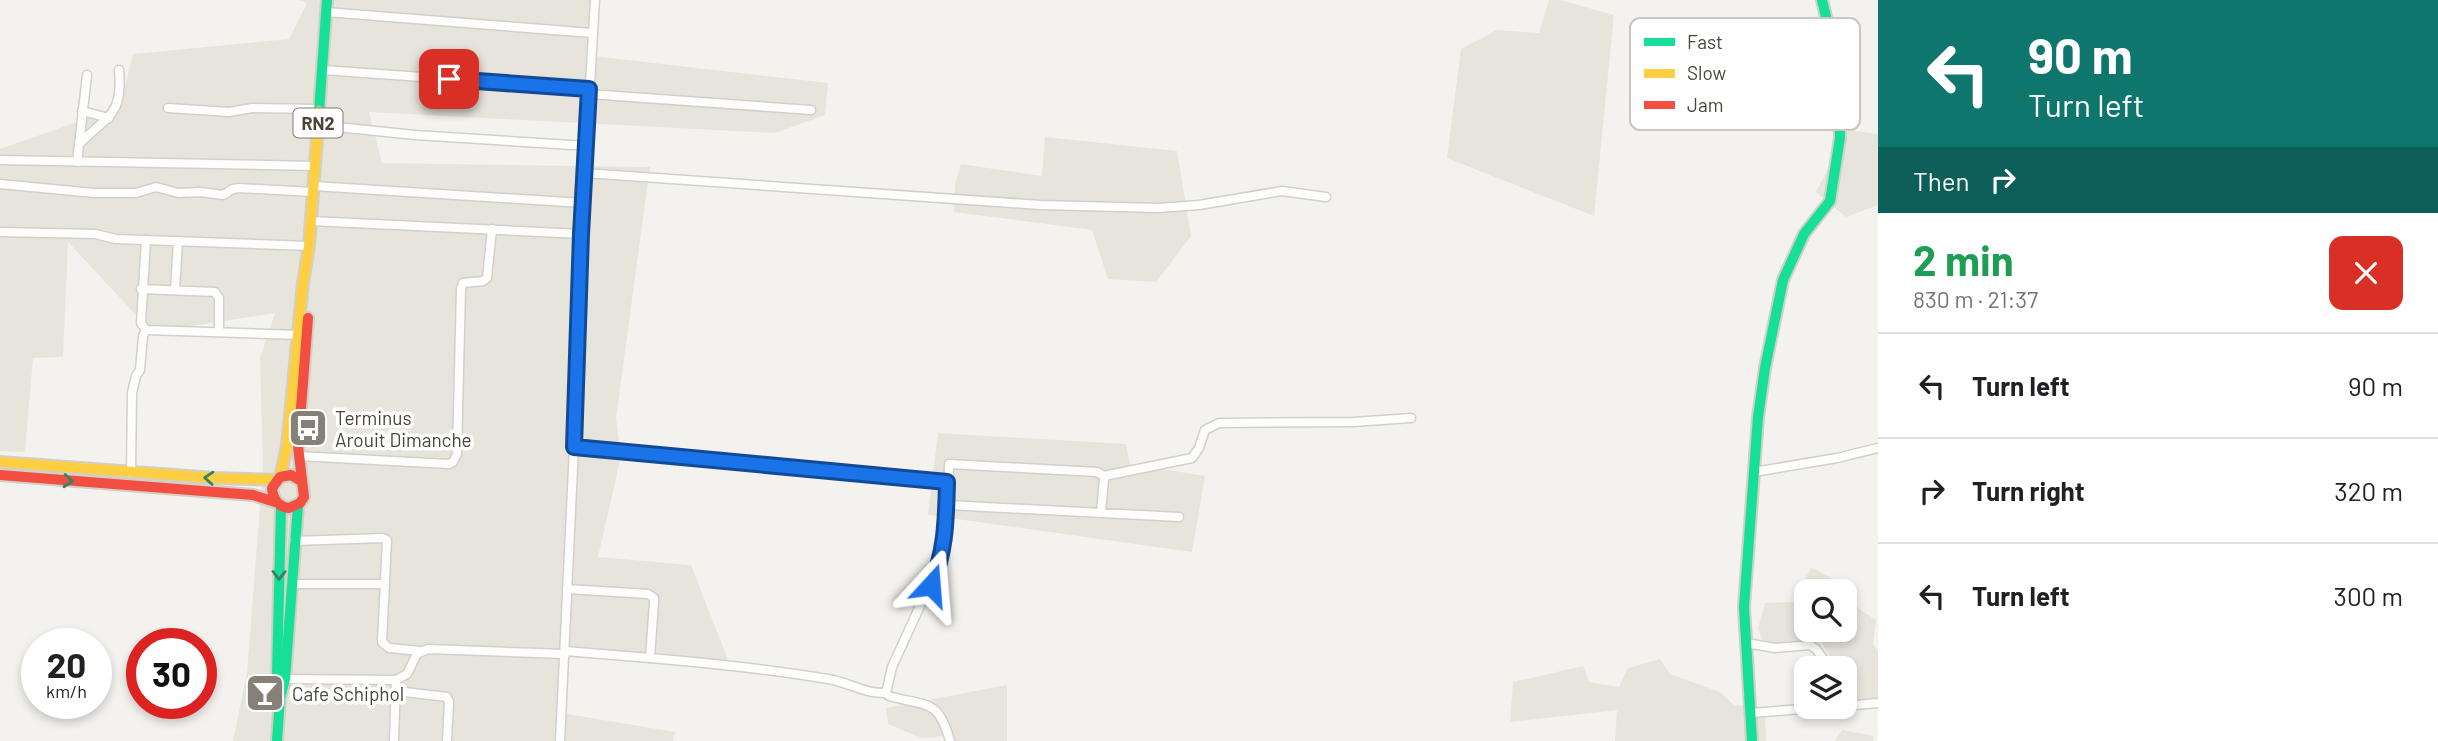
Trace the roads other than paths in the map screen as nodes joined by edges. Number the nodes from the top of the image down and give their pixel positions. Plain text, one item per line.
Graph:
1 (327, 0) edge
2 (595, 0) edge
3 (1822, 0) edge
4 (326, 12) junction
5 (1827, 18) edge
6 (592, 33) junction
7 (119, 69) dead end
8 (323, 70) junction
9 (87, 75) dead end
10 (589, 92) junction
11 (168, 108) dead end
12 (319, 109) junction
13 (811, 110) dead end
14 (82, 111) junction
15 (109, 118) junction
16 (318, 125) junction
17 (1840, 130) edge
18 (79, 144) junction
19 (586, 146) junction
20 (0, 160) edge
21 (77, 162) junction
22 (316, 166) junction
23 (585, 173) junction
24 (0, 184) edge
25 (314, 189) junction
26 (1326, 197) dead end
27 (583, 202) junction
28 (311, 220) junction
29 (492, 229) junction
30 (0, 232) edge
31 (581, 234) junction
32 (146, 240) junction
33 (178, 241) junction
34 (309, 246) junction
35 (141, 289) junction
36 (175, 290) junction
37 (146, 330) junction
38 (219, 331) junction
39 (298, 335) junction
40 (1411, 418) dead end
41 (574, 447) junction
42 (1878, 448) edge
43 (299, 456) junction
44 (0, 462) edge
45 (1754, 472) junction
46 (131, 473) junction
47 (0, 475) edge
48 (1104, 476) junction
49 (278, 479) junction
50 (302, 481) junction
51 (947, 482) junction
52 (278, 504) junction
53 (948, 505) junction
54 (298, 506) junction
55 (1101, 512) junction
56 (1179, 517) dead end
57 (294, 541) junction
58 (291, 584) junction
59 (385, 584) junction
60 (567, 589) junction
61 (1746, 643) junction
62 (420, 651) junction
63 (565, 653) junction
64 (1821, 656) edge
65 (650, 658) junction
66 (281, 679) junction
67 (396, 680) junction
68 (396, 691) junction
69 (886, 693) junction
70 (1878, 703) edge
71 (1857, 705) edge
72 (1794, 710) edge
73 (1752, 713) junction
74 (277, 741) edge
75 (394, 741) edge
76 (447, 741) edge
77 (561, 741) edge
78 (950, 741) edge
79 (1752, 741) edge

1 - 4 street, RN2
2 - 6 street
3 - 5 street
4 - 6 street
4 - 8 street, RN2
6 - 10 street
7 - 15 street
8 - 10 street
8 - 12 street, RN2
9 - 14 street
10 - 13 street
10 - 19 street
11 - 12 street
12 - 16 street, RN2
14 - 15 street
14 - 18 street
15 - 18 street
16 - 19 street
16 - 22 street, RN2
17 - 45 street
18 - 21 street
19 - 23 street
20 - 21 street
21 - 22 street
22 - 25 street, RN2
23 - 26 street
23 - 27 street
24 - 25 street
25 - 27 street
25 - 28 street, RN2
27 - 31 street
28 - 29 street
28 - 34 street, RN2
29 - 31 street
29 - 43 street
30 - 32 street
31 - 41 street
32 - 33 street
32 - 35 street
33 - 34 street
33 - 36 street
34 - 39 street, RN2
34 - 43 street, RN2
35 - 36 street
35 - 37 street
36 - 38 street
37 - 38 street
37 - 46 street
38 - 39 street
39 - 49 street, RN2
40 - 48 street
41 - 51 street
41 - 60 street
42 - 45 street
43 - 50 street, RN2
44 - 46 street
45 - 61 street
49 -> 46 street
47 -> 52 street
48 - 51 street
48 - 55 street
49 - 50 street
49 - 52 street, RN2
50 - 54 street, RN2
51 - 53 street
52 - 54 street
52 -> 66 street, RN2
53 - 55 street
53 - 69 street
54 - 57 street, RN2
55 - 56 street
57 - 58 street, RN2
57 - 59 street
58 - 59 street
58 - 66 street, RN2
59 - 62 street
60 - 63 street
60 - 65 street
61 - 64 street
61 - 73 street
62 - 63 street
62 - 67 street
63 - 65 street
63 - 77 street
65 - 69 street
66 - 67 street
66 - 74 street, RN2
67 - 68 street
68 - 75 street
68 - 76 street
69 - 78 street
70 - 71 street
72 - 73 street
73 - 79 street

